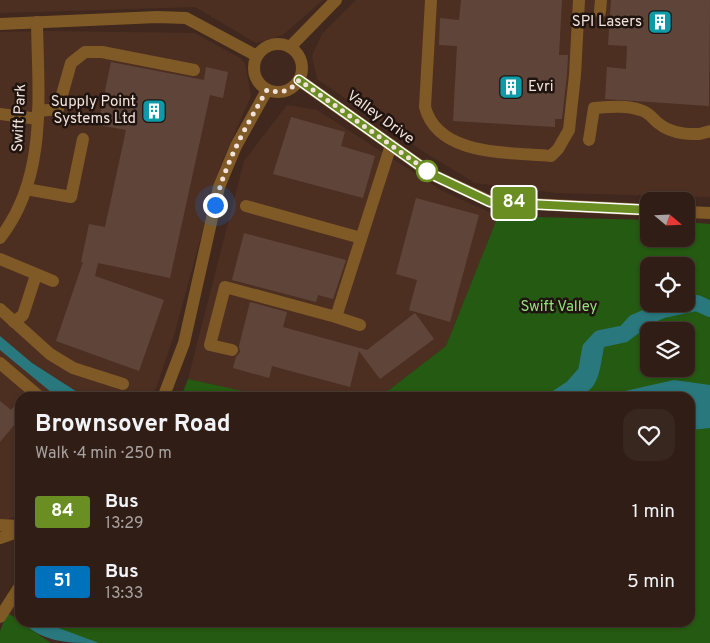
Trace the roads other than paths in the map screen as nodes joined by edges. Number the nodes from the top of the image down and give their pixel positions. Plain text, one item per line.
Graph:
1 (336, 0) edge
2 (431, 0) edge
3 (579, 0) edge
4 (37, 22) junction
5 (0, 24) edge
6 (290, 47) junction
7 (258, 56) junction
8 (194, 70) dead end
9 (299, 80) junction
10 (267, 90) junction
11 (0, 114) edge
12 (38, 115) junction
13 (710, 131) edge
14 (83, 139) dead end
15 (589, 140) dead end
16 (391, 145) junction
17 (26, 189) junction
18 (246, 206) dead end
19 (640, 210) edge
20 (695, 212) edge
21 (710, 213) edge
22 (0, 238) edge
23 (362, 238) junction
24 (0, 259) edge
25 (36, 275) junction
26 (53, 281) dead end
27 (0, 309) edge
28 (336, 317) junction
29 (14, 322) junction
30 (360, 324) dead end
31 (232, 350) dead end
32 (0, 363) edge
33 (123, 384) dead end
34 (34, 392) edge
35 (166, 392) edge
36 (0, 525) edge
37 (15, 526) edge
38 (15, 533) edge
39 (0, 538) edge
40 (15, 593) edge
41 (1, 614) edge

1 - 6 street
2 - 3 street
4 - 5 street
4 - 7 street
4 - 12 street, Swift Park
6 - 7 street
6 - 9 street
7 - 10 street
8 - 12 street
9 - 10 street
9 - 16 street, Valley Drive
10 - 35 street
11 - 12 street
12 - 17 street, Swift Park
13 - 15 street
14 - 17 street
16 - 19 street, Valley Drive
16 - 23 street
17 - 22 street, Swift Park
18 - 23 street
20 - 21 street
23 - 28 street
24 - 25 street
25 - 26 street
25 - 29 street
27 - 29 street
28 - 30 street
28 - 31 street
29 - 33 street
32 - 34 street
36 - 37 street
38 - 39 street
40 - 41 street

